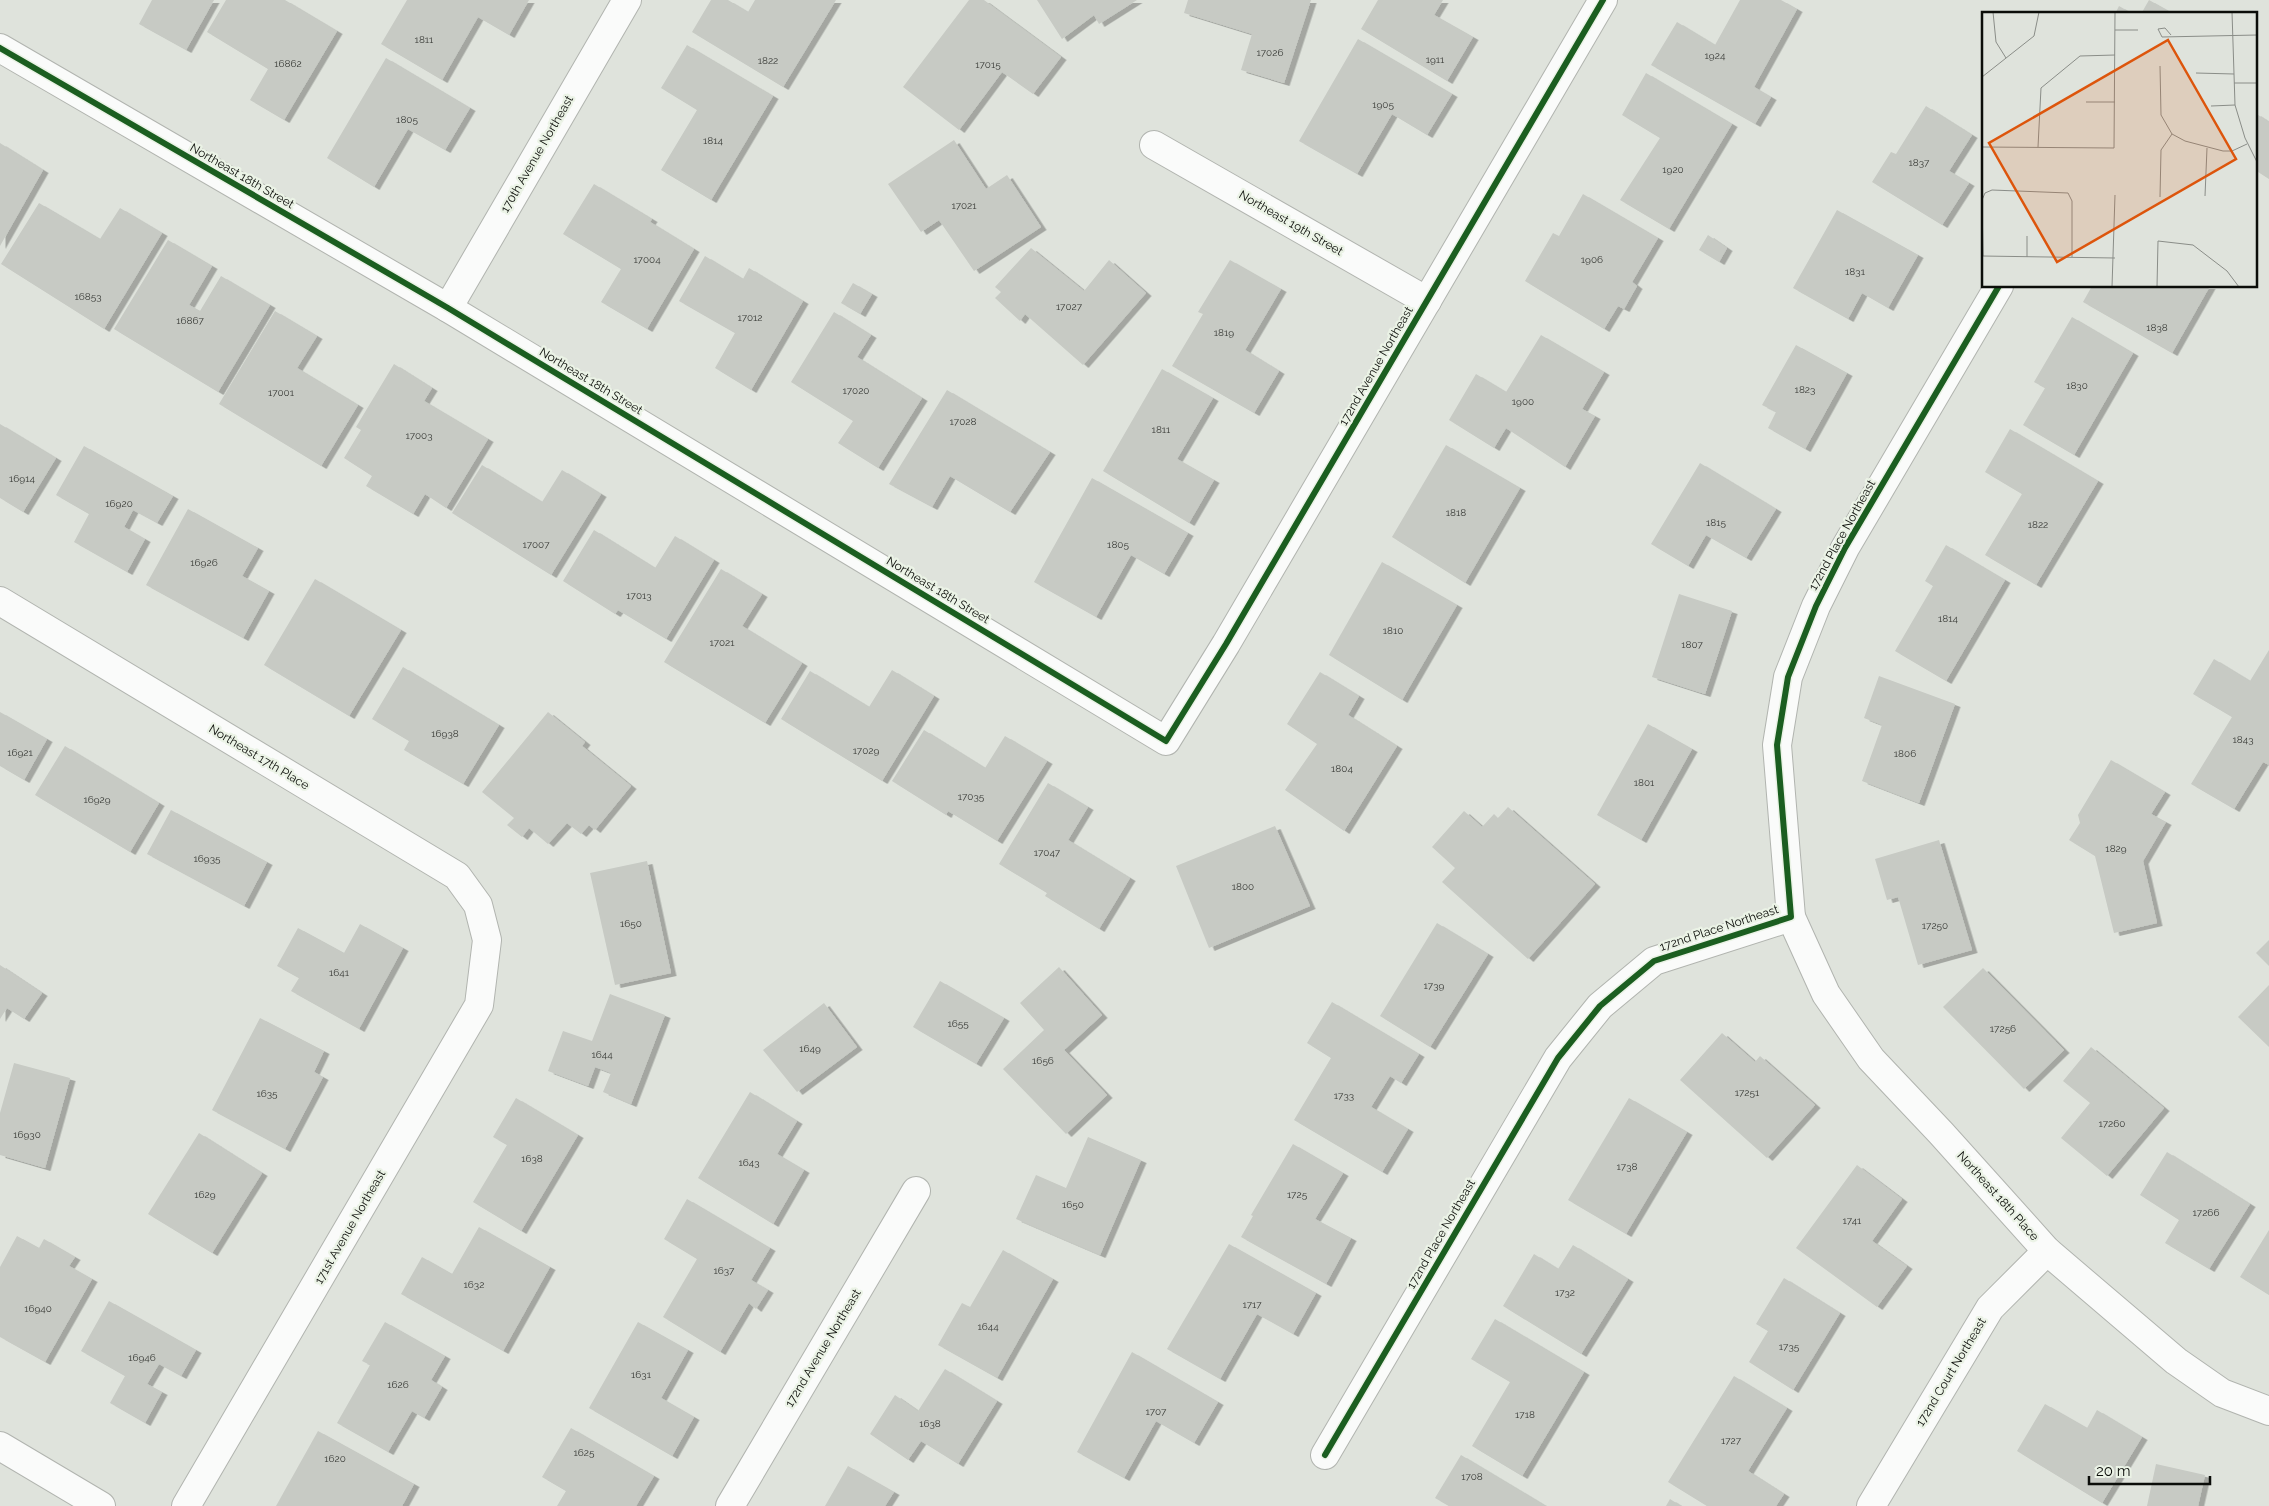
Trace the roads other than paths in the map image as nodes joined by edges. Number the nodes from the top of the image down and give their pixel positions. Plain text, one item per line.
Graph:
1 (627, 0) edge
2 (1603, 0) edge
3 (0, 48) edge
4 (1154, 145) dead end
5 (1998, 288) edge
6 (1427, 301) junction
7 (448, 308) junction
8 (0, 601) edge
9 (1166, 741) joint
10 (1792, 917) junction
11 (487, 940) joint
12 (916, 1191) dead end
13 (2047, 1250) junction
14 (2269, 1411) edge
15 (0, 1446) edge
16 (1325, 1455) dead end
17 (101, 1506) edge
18 (186, 1506) edge
19 (730, 1506) edge
20 (1871, 1506) edge

1 - 7 street, 170th Avenue Northeast
2 - 6 street, 172nd Avenue Northeast
3 - 7 street, Northeast 18th Street
4 - 6 street, Northeast 19th Street
5 - 10 street, 172nd Place Northeast
6 - 9 street, 172nd Avenue Northeast
7 - 9 street, Northeast 18th Street
8 - 11 street, Northeast 17th Place
10 - 13 street, Northeast 18th Place
10 - 16 street, 172nd Place Northeast
11 - 18 street, 171st Avenue Northeast
12 - 19 street, 172nd Avenue Northeast
13 - 14 street, Northeast 18th Place
13 - 20 street, 172nd Court Northeast
15 - 17 street

